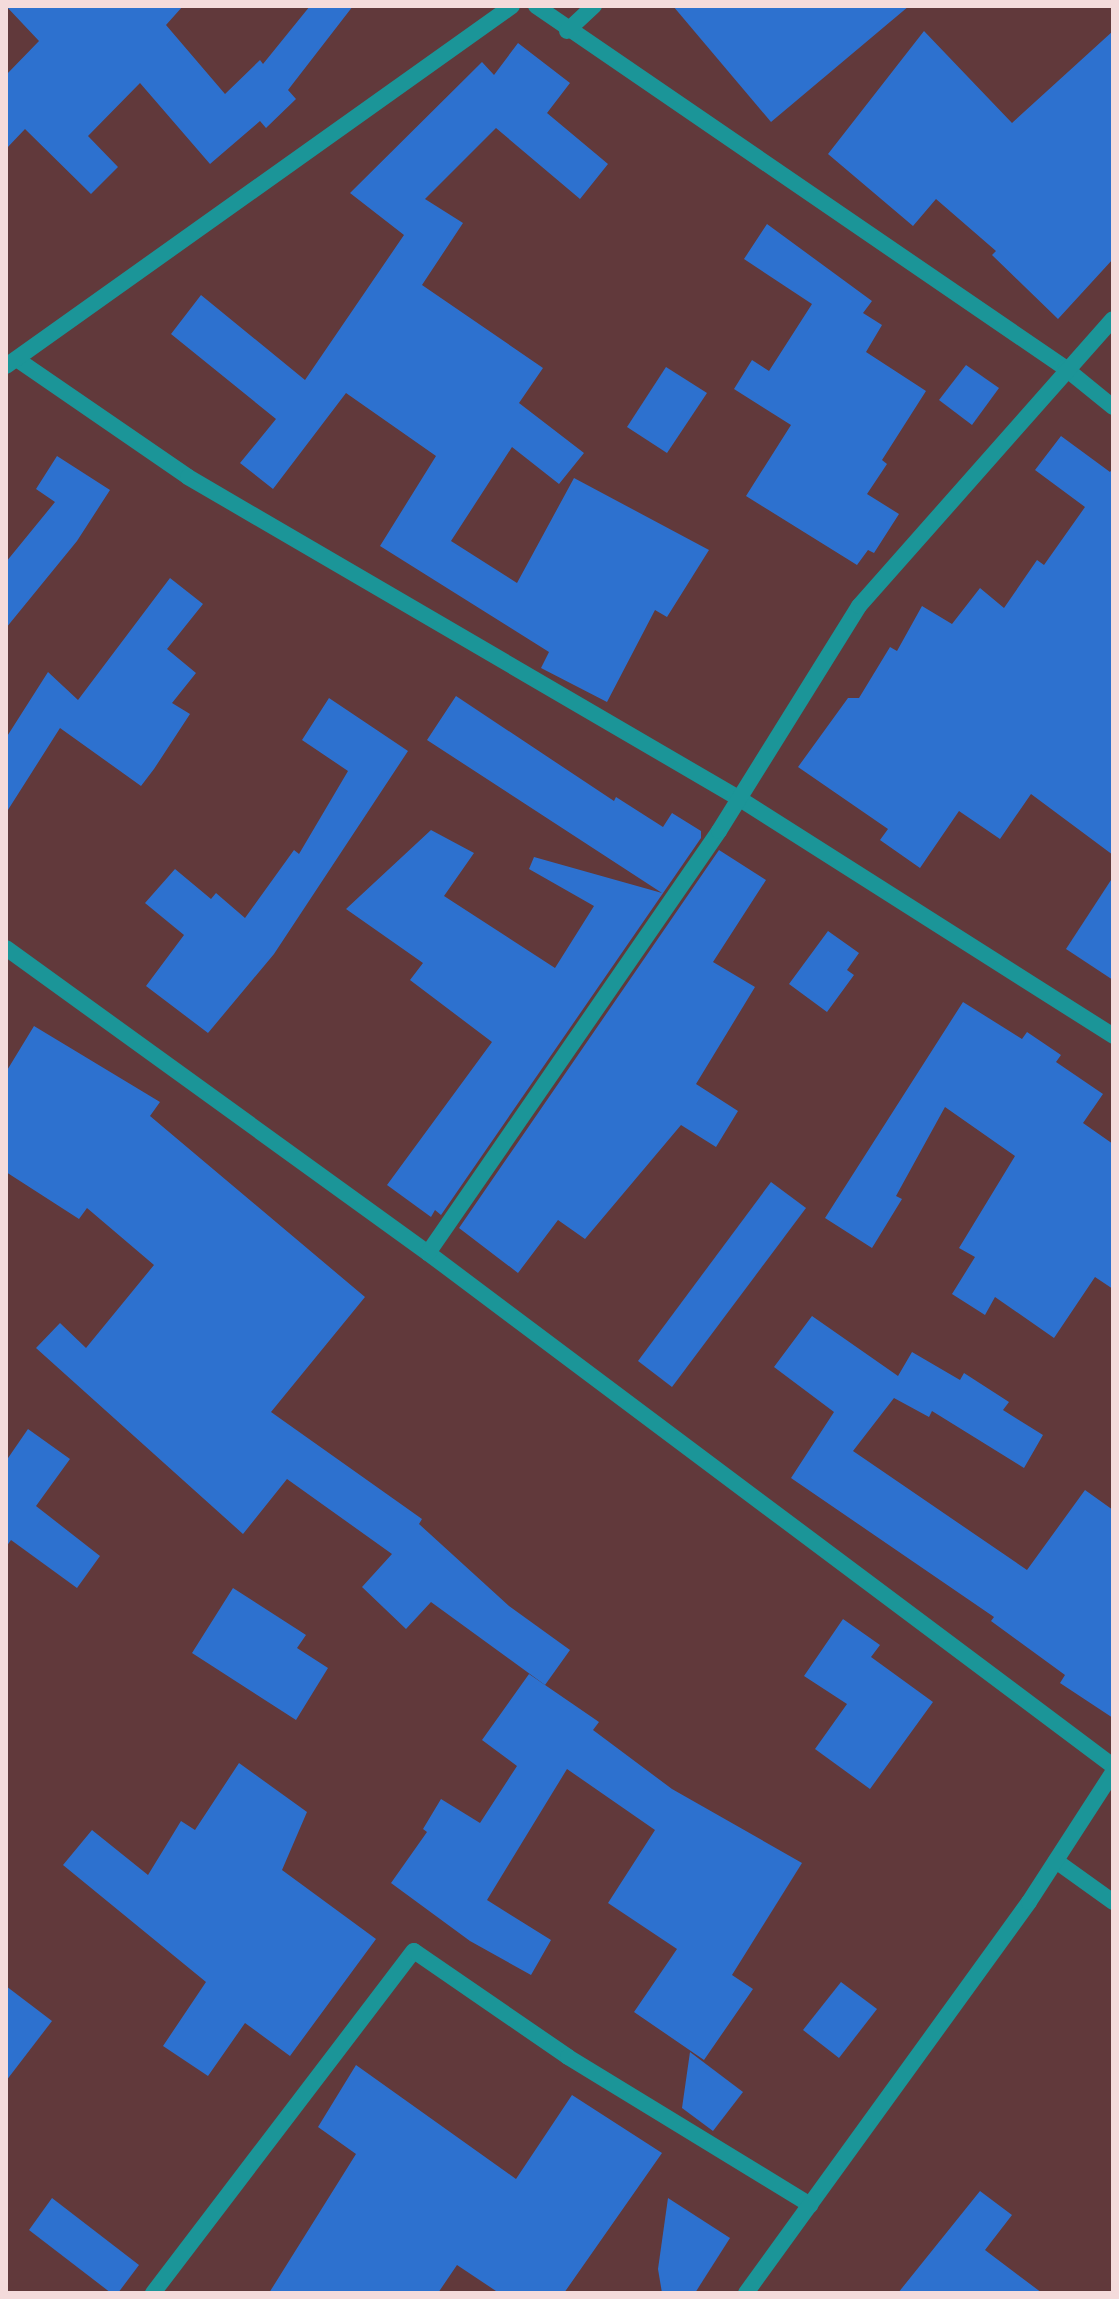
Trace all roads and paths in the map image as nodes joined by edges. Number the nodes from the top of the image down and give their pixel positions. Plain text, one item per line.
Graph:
1 (512, 6) edge
2 (536, 6) edge
3 (594, 6) edge
4 (567, 31) junction
5 (1113, 319) edge
6 (12, 363) edge
7 (1065, 368) junction
8 (1113, 407) edge
9 (740, 799) junction
10 (6, 948) edge
11 (1113, 1036) edge
12 (428, 1253) junction
13 (1113, 1766) edge
14 (1113, 1772) edge
15 (1056, 1861) junction
16 (1113, 1902) edge
17 (810, 2205) junction
18 (749, 2292) edge
19 (153, 2293) edge

1 - 6 street
2 - 4 street
3 - 4 street
4 - 7 street
5 - 7 street
6 - 9 street
7 - 8 street
7 - 9 street
9 - 11 street
9 - 12 street
10 - 12 street
12 - 13 street
14 - 15 street
15 - 16 street
15 - 17 street
17 - 18 street
17 - 19 street

